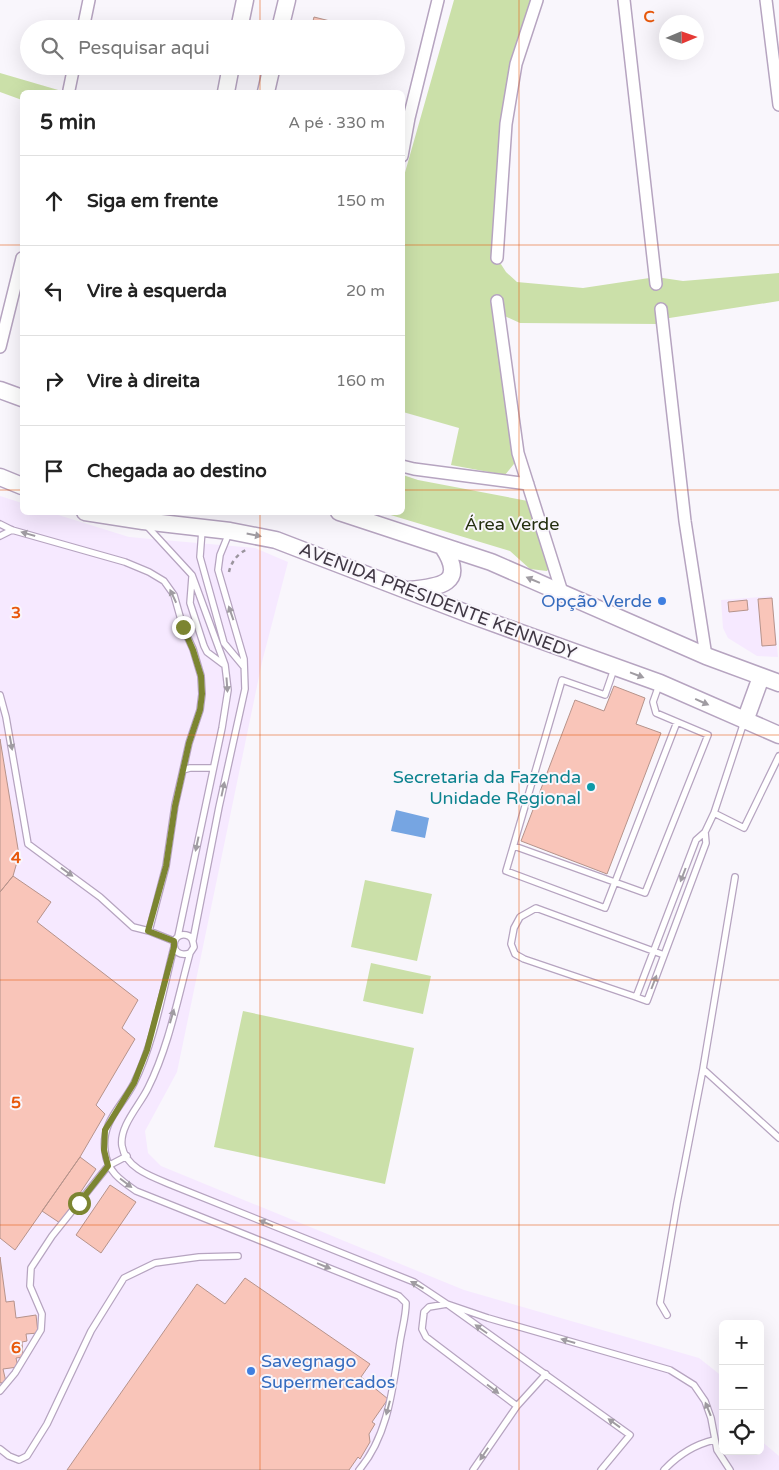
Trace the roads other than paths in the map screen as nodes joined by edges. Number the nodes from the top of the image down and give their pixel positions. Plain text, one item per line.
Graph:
1 (89, 0) edge
2 (245, 0) edge
3 (287, 0) edge
4 (438, 0) edge
5 (537, 0) edge
6 (624, 0) edge
7 (766, 0) edge
8 (85, 20) edge
9 (241, 20) edge
10 (282, 20) edge
11 (72, 75) edge
12 (229, 75) edge
13 (270, 75) edge
14 (69, 90) dead end
15 (226, 90) edge
16 (266, 90) edge
17 (779, 105) edge
18 (405, 140) edge
19 (497, 258) dead end
20 (20, 266) edge
21 (656, 284) dead end
22 (497, 301) dead end
23 (661, 309) dead end
24 (0, 347) edge
25 (0, 390) edge
26 (20, 397) edge
27 (405, 467) edge
28 (0, 477) edge
29 (528, 484) junction
30 (20, 485) edge
31 (104, 515) edge
32 (347, 515) edge
33 (143, 521) junction
34 (0, 524) edge
35 (202, 528) junction
36 (12, 530) junction
37 (230, 531) junction
38 (0, 536) edge
39 (443, 547) junction
40 (192, 575) junction
41 (405, 590) junction
42 (562, 592) junction
43 (706, 656) junction
44 (224, 665) junction
45 (615, 666) junction
46 (244, 667) junction
47 (762, 677) junction
48 (660, 683) junction
49 (779, 683) edge
50 (0, 695) edge
51 (745, 721) junction
52 (677, 722) junction
53 (779, 735) edge
54 (779, 756) edge
55 (213, 768) junction
56 (183, 770) junction
57 (714, 813) junction
58 (705, 832) junction
59 (514, 846) junction
60 (735, 877) dead end
61 (615, 882) junction
62 (148, 931) junction
63 (193, 940) junction
64 (175, 942) junction
65 (654, 950) junction
66 (190, 953) junction
67 (664, 955) junction
68 (636, 997) junction
69 (703, 1069) junction
70 (779, 1138) edge
71 (127, 1156) junction
72 (108, 1166) junction
73 (238, 1256) dead end
74 (447, 1304) junction
75 (667, 1315) dead end
76 (546, 1374) junction
77 (0, 1391) edge
78 (517, 1406) junction
79 (714, 1440) junction
80 (0, 1449) edge
81 (359, 1470) edge
82 (473, 1470) edge
83 (601, 1470) edge
84 (664, 1470) edge
85 (730, 1470) edge

1 - 8 street
2 - 9 main road
3 - 10 main road
4 - 18 street
5 - 19 street
6 - 21 street
7 - 17 street
11 - 14 street
12 - 15 main road
13 - 16 main road
20 - 24 street
22 - 29 street
23 - 43 street
25 - 26 main road
27 - 29 street
28 - 30 main road
29 - 42 street
31 - 33 main road, AVENIDA PRESIDENTE KENNEDY
32 - 39 main road
33 - 35 main road, AVENIDA PRESIDENTE KENNEDY
33 - 40 lane
34 - 36 lane
35 - 37 main road, AVENIDA PRESIDENTE KENNEDY
35 - 46 lane
36 - 38 lane
56 -> 36 lane
37 -> 41 main road, AVENIDA PRESIDENTE KENNEDY
46 -> 37 lane
39 - 41 main road
42 -> 39 main road
40 - 44 lane
40 - 44 lane
41 - 45 main road, AVENIDA PRESIDENTE KENNEDY
42 - 43 main road
43 - 47 main road
44 -> 55 lane
45 -> 48 main road, AVENIDA PRESIDENTE KENNEDY
45 - 59 lane
63 -> 46 lane
47 - 49 main road
47 - 51 main road
48 -> 51 main road, AVENIDA PRESIDENTE KENNEDY
48 - 52 lane
50 -> 62 lane
51 - 53 main road, AVENIDA PRESIDENTE KENNEDY
51 - 57 lane
52 - 61 lane
52 - 61 lane
54 - 57 lane
55 - 56 lane
55 -> 64 lane
56 - 62 lane
57 - 58 lane
58 -> 65 lane
58 - 67 lane
59 - 61 lane
59 - 61 lane
60 - 69 lane
62 - 64 lane
63 - 64 lane
63 - 66 lane
64 - 66 lane
64 - 72 lane
65 - 67 lane
65 - 68 lane
65 - 68 lane
71 -> 66 lane
68 -> 67 lane
69 - 70 lane
69 - 75 lane
71 - 72 lane
74 -> 71 lane
72 - 77 lane
72 -> 81 lane
73 - 80 lane
76 -> 74 lane
74 -> 78 lane
79 -> 74 lane
76 - 78 lane
83 -> 76 lane
78 -> 82 lane
79 - 84 lane
79 - 85 lane

